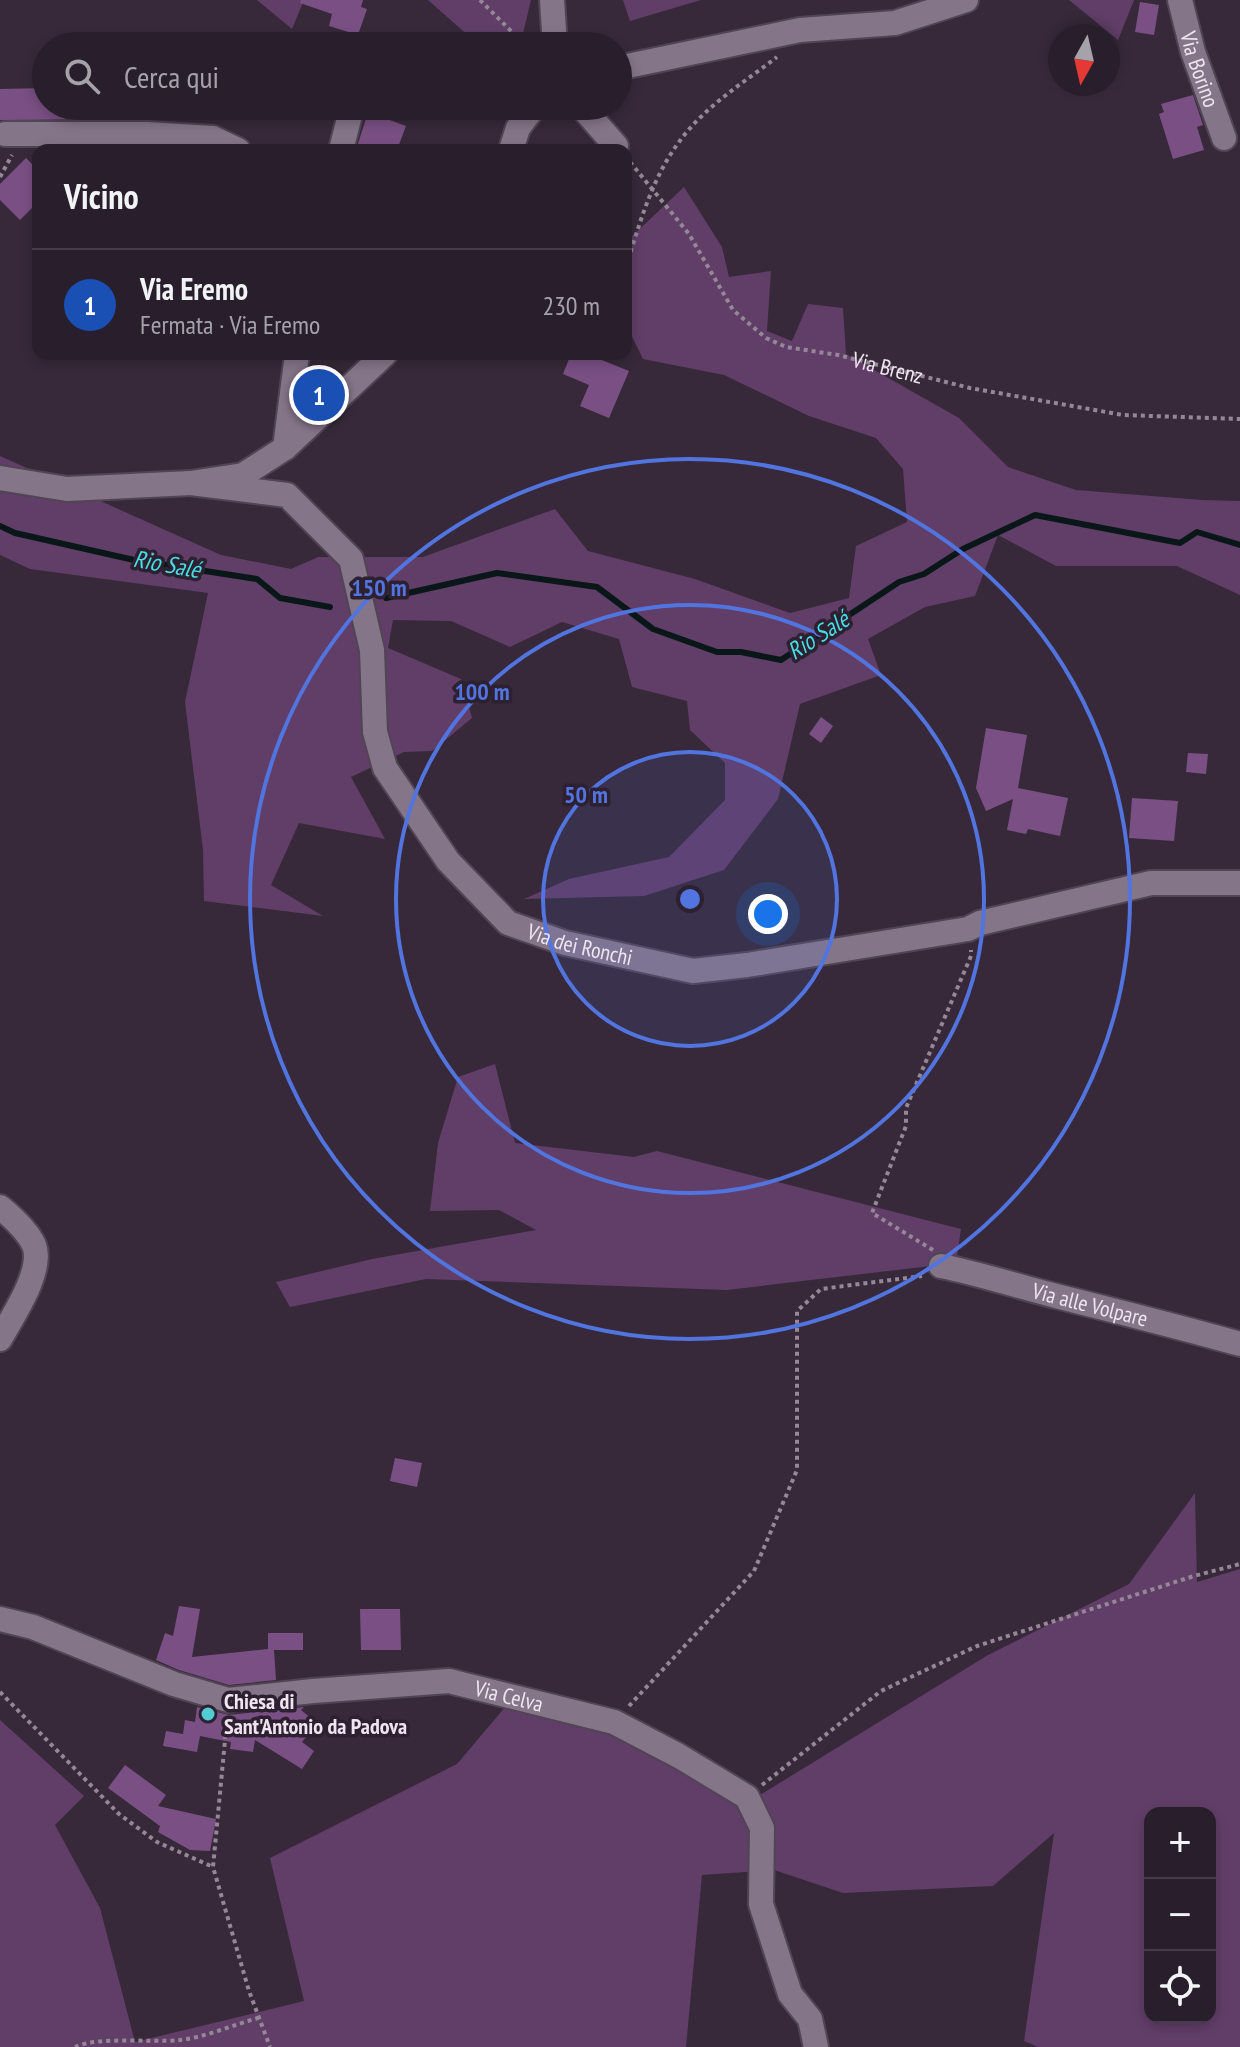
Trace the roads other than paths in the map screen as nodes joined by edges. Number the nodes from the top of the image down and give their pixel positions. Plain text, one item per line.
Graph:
1 (552, 0) edge
2 (966, 0) edge
3 (1180, 0) edge
4 (554, 32) edge
5 (632, 65) edge
6 (349, 120) edge
7 (524, 120) edge
8 (593, 120) edge
9 (5, 134) dead end
10 (1224, 138) dead end
11 (226, 144) edge
12 (343, 144) edge
13 (513, 144) edge
14 (614, 144) edge
15 (296, 360) edge
16 (379, 360) edge
17 (285, 448) junction
18 (0, 478) edge
19 (191, 483) junction
20 (1240, 883) edge
21 (0, 1207) edge
22 (941, 1266) road end
23 (0, 1339) edge
24 (1240, 1344) edge
25 (0, 1619) edge
26 (816, 2047) edge

1 - 4 street
2 - 5 street
3 - 10 street, Via Borino
6 - 12 street
7 - 13 street
8 - 14 street
9 - 11 street
15 - 17 street
16 - 17 street
17 - 19 street
18 - 19 street
19 - 20 street, Via dei Ronchi
21 - 23 street
22 - 24 street, Via alle Volpare
25 - 26 street, Via Celva

